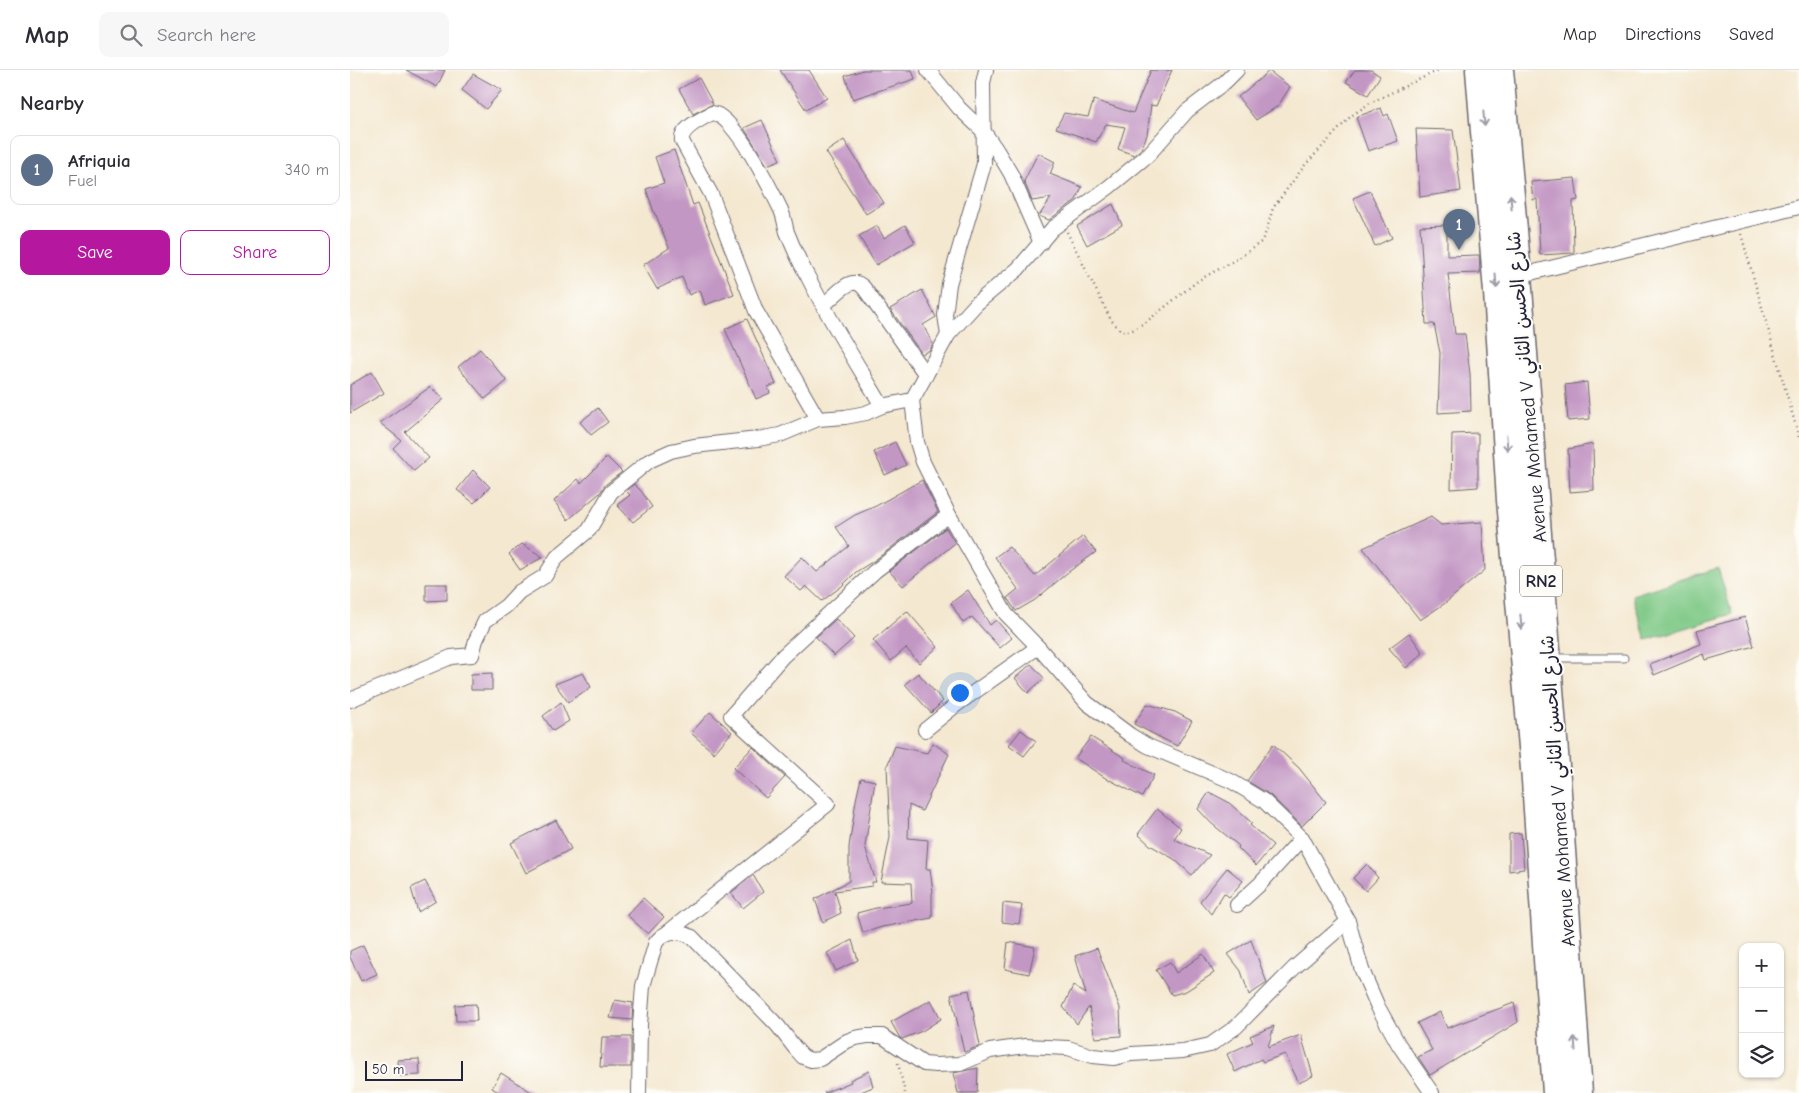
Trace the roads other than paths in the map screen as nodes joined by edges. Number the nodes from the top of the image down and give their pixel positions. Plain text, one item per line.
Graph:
1 (928, 70) edge
2 (986, 70) edge
3 (1237, 70) edge
4 (1479, 70) edge
5 (1500, 70) edge
6 (984, 132) junction
7 (1799, 206) edge
8 (1041, 243) junction
9 (1518, 276) junction
10 (823, 306) junction
11 (948, 334) junction
12 (926, 375) junction
13 (912, 400) junction
14 (882, 406) junction
15 (818, 420) junction
16 (949, 515) junction
17 (1038, 647) junction
18 (1547, 658) junction
19 (1624, 658) dead end
20 (350, 700) edge
21 (925, 730) dead end
22 (1302, 838) junction
23 (1237, 905) dead end
24 (1348, 921) junction
25 (666, 933) junction
26 (639, 1093) edge
27 (1432, 1093) edge
28 (1556, 1093) edge
29 (1579, 1093) edge

1 - 6 street
2 - 6 street
3 - 8 street
4 -> 28 highway, Avenue Mohamed V شارع الحسن الثاني / RN2
9 -> 5 highway, Avenue Mohamed V شارع الحسن الثاني / RN2
6 - 8 street
6 - 11 street
7 - 9 street
8 - 11 street
9 - 18 highway, Avenue Mohamed V شارع الحسن الثاني / RN2
10 - 12 street
10 - 14 street
10 - 15 street
11 - 12 street
12 - 13 street
13 - 14 street
13 - 16 street
14 - 15 street
15 - 20 street
16 - 17 street
16 - 25 street
17 - 21 street
17 - 22 street
18 - 19 lane
29 -> 18 highway, Avenue Mohamed V شارع الحسن الثاني / RN2
22 - 23 street
22 - 24 street
24 - 25 street
24 - 27 street
25 - 26 street

